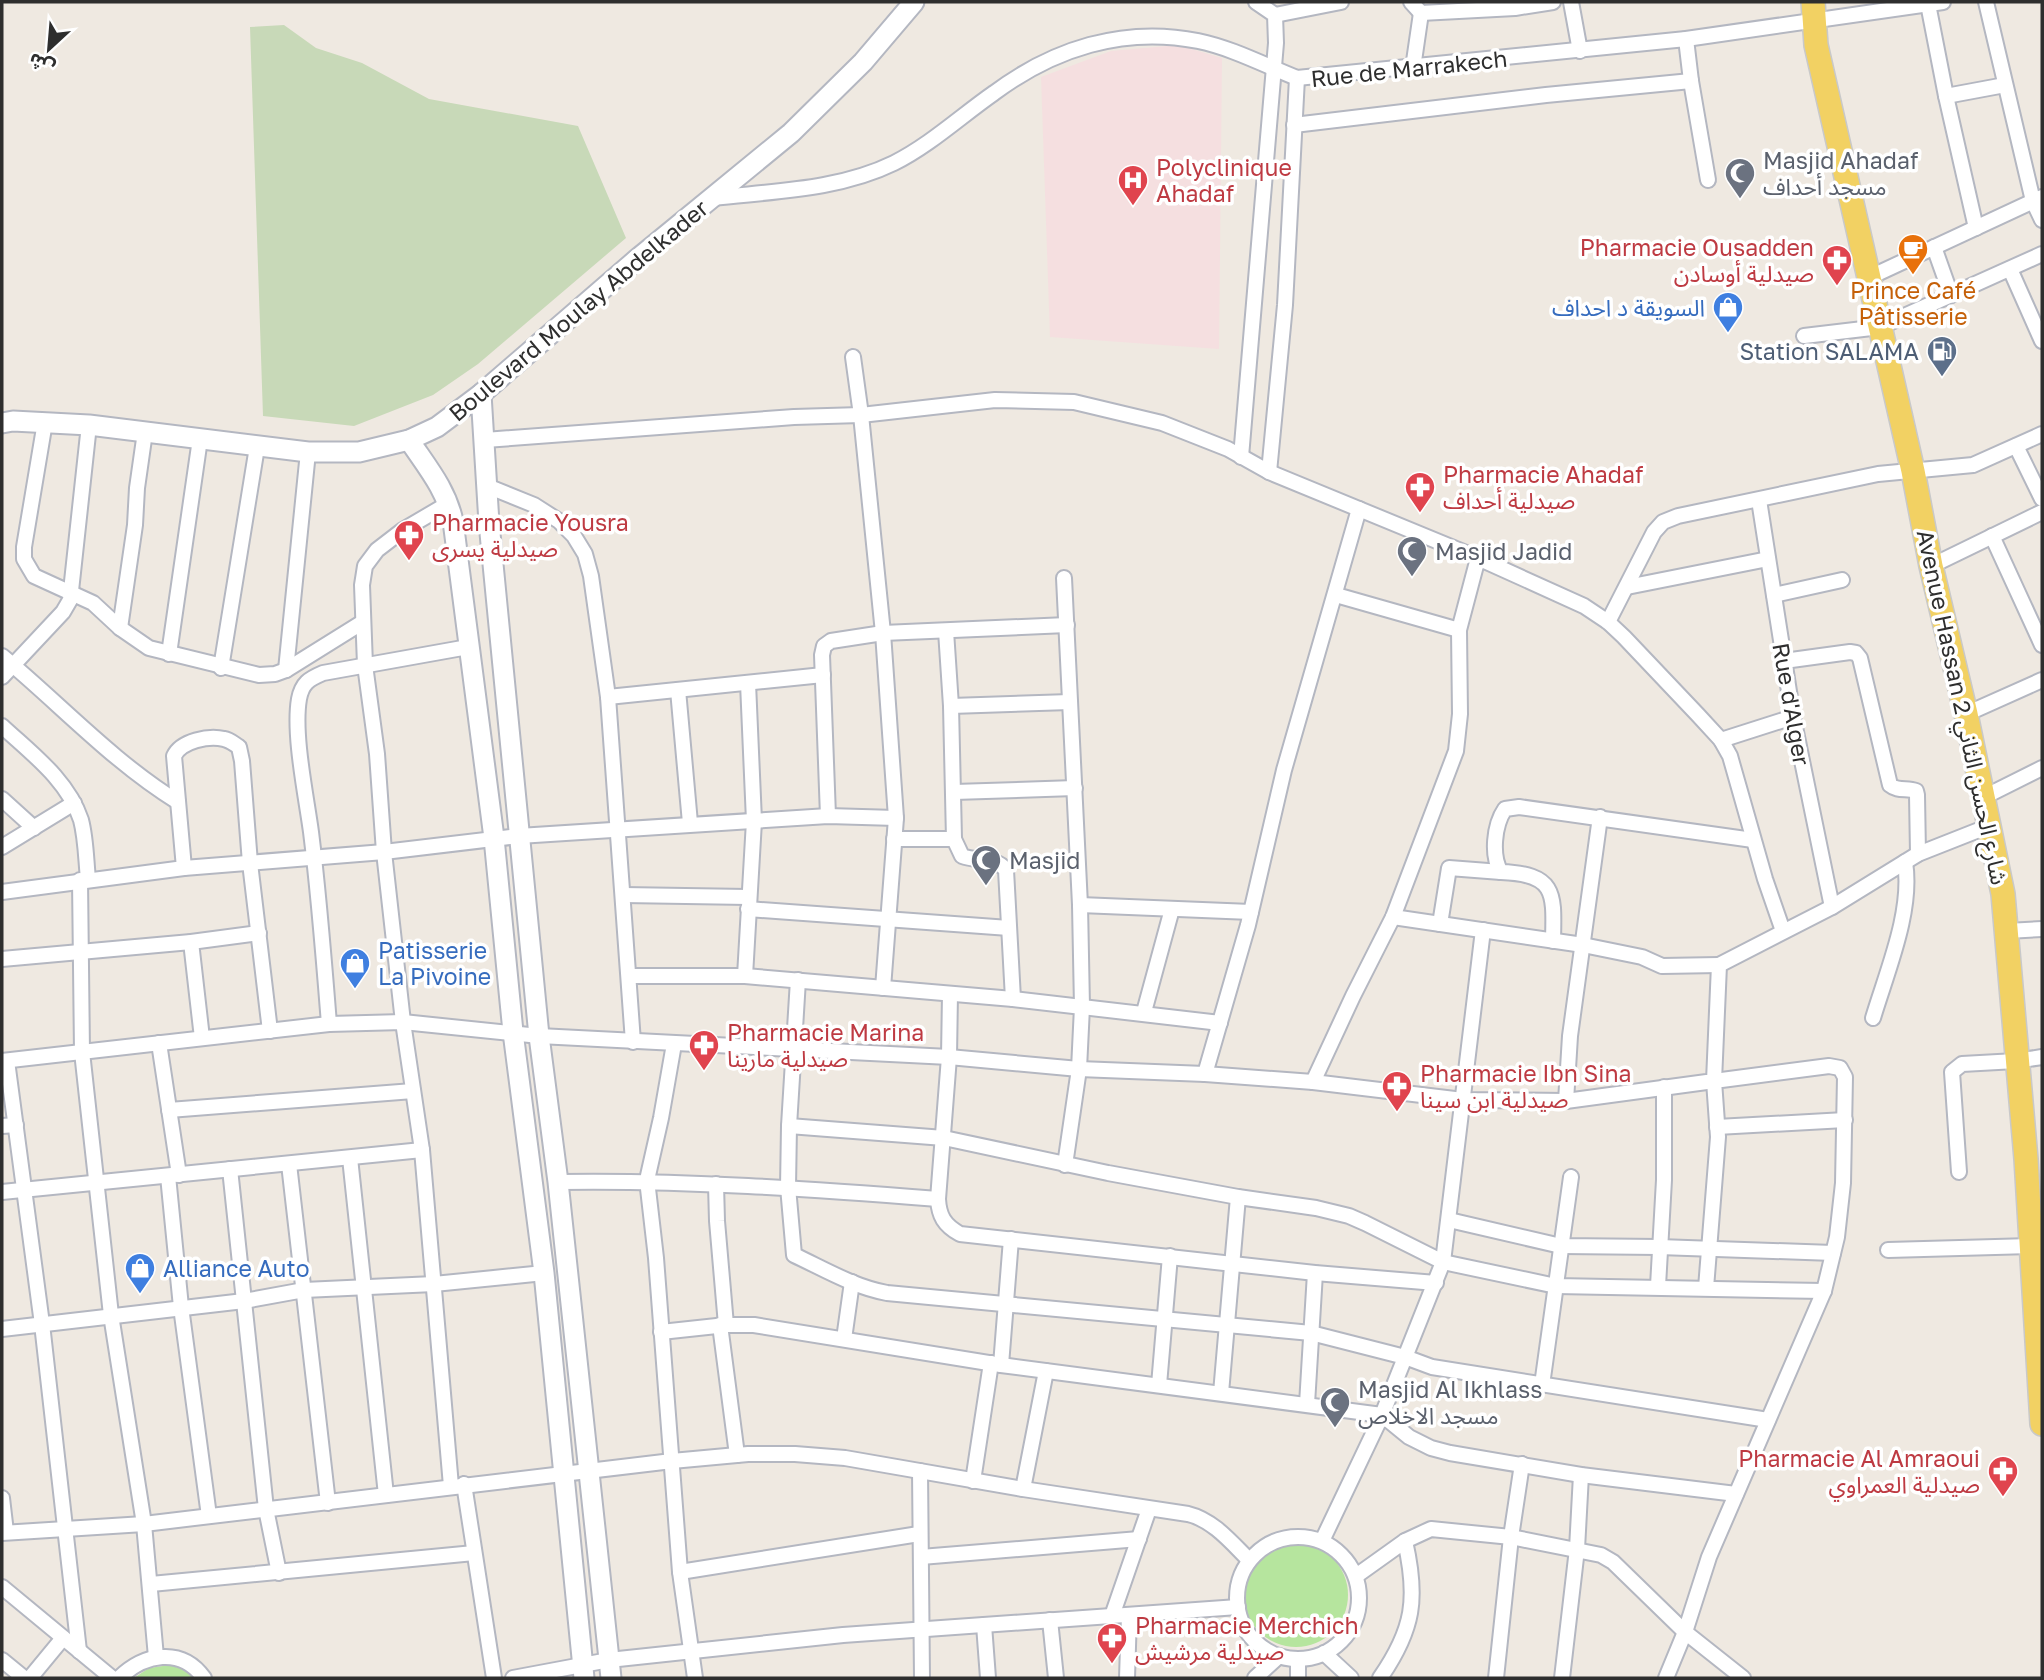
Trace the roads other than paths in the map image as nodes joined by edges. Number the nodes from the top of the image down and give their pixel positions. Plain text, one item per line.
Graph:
1 (914, 2) edge
2 (1256, 2) edge
3 (1285, 2) edge
4 (1341, 2) edge
5 (1553, 2) edge
6 (1571, 2) edge
7 (1986, 2) edge
8 (1935, 3) edge
9 (1416, 7) edge
10 (1814, 11) edge
11 (1275, 15) junction
12 (1686, 39) junction
13 (1580, 51) junction
14 (1413, 68) junction
15 (1275, 69) junction
16 (1297, 78) junction
17 (1691, 80) junction
18 (2005, 85) junction
19 (1946, 96) junction
20 (1294, 125) junction
21 (1709, 180) dead end
22 (713, 198) junction
23 (2038, 199) edge
24 (2042, 220) edge
25 (1976, 228) junction
26 (1934, 247) junction
27 (2042, 254) edge
28 (2010, 269) junction
29 (1868, 278) junction
30 (1951, 295) junction
31 (1880, 327) junction
32 (1804, 336) dead end
33 (2042, 341) edge
34 (852, 357) dead end
35 (481, 394) junction
36 (861, 415) junction
37 (5, 418) edge
38 (45, 422) junction
39 (89, 425) junction
40 (145, 432) junction
41 (2042, 434) edge
42 (200, 439) junction
43 (409, 440) junction
44 (485, 440) junction
45 (2016, 446) junction
46 (257, 447) junction
47 (308, 452) junction
48 (1241, 457) junction
49 (1913, 471) junction
50 (1269, 472) junction
51 (487, 486) junction
52 (2042, 499) edge
53 (1759, 500) junction
54 (449, 503) junction
55 (1359, 509) junction
56 (2042, 512) edge
57 (1992, 536) junction
58 (1478, 558) junction
59 (1768, 559) junction
60 (1931, 566) junction
61 (1064, 578) dead end
62 (1842, 580) dead end
63 (1627, 587) junction
64 (1336, 595) junction
65 (1774, 595) junction
66 (68, 602) junction
67 (363, 622) junction
68 (1608, 622) junction
69 (1067, 625) junction
70 (120, 628) junction
71 (1459, 630) junction
72 (946, 631) junction
73 (883, 633) junction
74 (2042, 645) edge
75 (468, 647) junction
76 (169, 654) junction
77 (7, 660) edge
78 (1784, 661) junction
79 (365, 664) junction
80 (221, 668) junction
81 (286, 670) junction
82 (823, 675) junction
83 (2, 677) edge
84 (2042, 680) edge
85 (748, 683) junction
86 (678, 690) junction
87 (608, 698) junction
88 (1070, 702) junction
89 (951, 706) junction
90 (1966, 715) junction
91 (1793, 717) junction
92 (2, 726) edge
93 (1721, 740) junction
94 (2042, 768) edge
95 (1075, 788) junction
96 (954, 792) junction
97 (1984, 797) junction
98 (2, 799) edge
99 (178, 802) junction
100 (74, 803) junction
101 (828, 816) junction
102 (1600, 817) junction
103 (896, 818) junction
104 (754, 821) junction
105 (690, 823) junction
106 (1989, 826) junction
107 (34, 828) junction
108 (619, 829) junction
109 (519, 835) junction
110 (494, 838) junction
111 (894, 839) junction
112 (954, 839) junction
113 (1754, 840) junction
114 (2, 848) edge
115 (384, 852) junction
116 (1918, 854) junction
117 (314, 858) junction
118 (1905, 862) junction
119 (250, 863) junction
120 (184, 868) junction
121 (1502, 873) junction
122 (84, 880) junction
123 (2, 892) edge
124 (623, 895) junction
125 (748, 903) junction
126 (1080, 905) junction
127 (1832, 907) junction
128 (1172, 909) junction
129 (1251, 912) junction
130 (1393, 917) junction
131 (887, 919) junction
132 (1440, 924) junction
133 (1009, 928) junction
134 (2042, 929) edge
135 (1483, 930) junction
136 (1783, 931) junction
137 (2007, 931) junction
138 (259, 933) junction
139 (1553, 941) junction
140 (191, 942) junction
141 (1583, 945) junction
142 (80, 952) junction
143 (2, 959) edge
144 (1718, 965) junction
145 (630, 975) junction
146 (745, 976) junction
147 (798, 980) junction
148 (884, 988) junction
149 (950, 994) junction
150 (1013, 999) junction
151 (1082, 1007) junction
152 (1144, 1012) junction
153 (1872, 1018) dead end
154 (403, 1022) junction
155 (1220, 1023) junction
156 (329, 1024) junction
157 (270, 1031) junction
158 (513, 1032) junction
159 (539, 1036) junction
160 (202, 1038) junction
161 (633, 1042) junction
162 (159, 1043) junction
163 (674, 1044) junction
164 (792, 1050) junction
165 (82, 1052) junction
166 (949, 1057) junction
167 (2042, 1057) edge
168 (4, 1061) edge
169 (2016, 1061) junction
170 (1079, 1069) junction
171 (1205, 1074) junction
172 (1714, 1081) junction
173 (1313, 1082) junction
174 (1664, 1087) junction
175 (413, 1091) junction
176 (1463, 1100) junction
177 (1566, 1101) junction
178 (169, 1110) junction
179 (1845, 1120) junction
180 (9, 1126) edge
181 (789, 1126) junction
182 (1717, 1127) junction
183 (944, 1138) junction
184 (422, 1150) junction
185 (350, 1157) junction
186 (289, 1164) junction
187 (1065, 1165) junction
188 (230, 1169) junction
189 (1959, 1172) dead end
190 (174, 1175) junction
191 (1571, 1177) dead end
192 (647, 1180) junction
193 (94, 1182) junction
194 (558, 1182) junction
195 (716, 1184) junction
196 (788, 1187) junction
197 (26, 1189) junction
198 (2, 1192) edge
199 (1238, 1197) junction
200 (938, 1199) junction
201 (1450, 1220) junction
202 (1011, 1239) junction
203 (1561, 1246) junction
204 (1659, 1247) junction
205 (1709, 1250) junction
206 (1888, 1251) dead end
207 (1833, 1253) junction
208 (1170, 1256) junction
209 (2035, 1260) edge
210 (1443, 1262) junction
211 (1231, 1263) junction
212 (544, 1273) junction
213 (1315, 1273) junction
214 (852, 1282) junction
215 (1436, 1283) junction
216 (434, 1284) junction
217 (1556, 1286) junction
218 (1658, 1286) junction
219 (362, 1287) junction
220 (1706, 1288) junction
221 (304, 1290) junction
222 (1824, 1291) junction
223 (244, 1301) junction
224 (1006, 1304) junction
225 (181, 1307) junction
226 (111, 1315) junction
227 (1164, 1320) junction
228 (42, 1324) junction
229 (1229, 1324) junction
230 (722, 1325) junction
231 (2, 1329) edge
232 (661, 1332) junction
233 (1311, 1333) junction
234 (844, 1339) junction
235 (2040, 1344) edge
236 (1405, 1357) junction
237 (996, 1364) junction
238 (1046, 1371) junction
239 (1160, 1385) junction
240 (1542, 1385) junction
241 (1221, 1393) junction
242 (1307, 1404) junction
243 (2042, 1413) edge
244 (1382, 1415) junction
245 (1768, 1420) junction
246 (737, 1455) junction
247 (672, 1461) junction
248 (1522, 1464) junction
249 (587, 1471) junction
250 (920, 1471) junction
251 (562, 1474) junction
252 (1581, 1475) junction
253 (973, 1481) junction
254 (457, 1485) junction
255 (1023, 1489) junction
256 (1736, 1494) junction
257 (386, 1495) junction
258 (2, 1498) edge
259 (328, 1503) junction
260 (266, 1509) junction
261 (1149, 1509) junction
262 (209, 1516) junction
263 (144, 1524) junction
264 (66, 1529) junction
265 (4, 1532) edge
266 (919, 1534) junction
267 (1511, 1537) junction
268 (1139, 1539) junction
269 (1322, 1541) junction
270 (1405, 1541) junction
271 (1577, 1549) junction
272 (474, 1553) junction
273 (921, 1557) junction
274 (1249, 1560) junction
275 (680, 1572) junction
276 (279, 1573) junction
277 (1356, 1576) junction
278 (151, 1584) junction
279 (2, 1587) edge
280 (1238, 1607) junction
281 (1129, 1615) junction
282 (1112, 1616) junction
283 (1050, 1620) junction
284 (985, 1625) junction
285 (921, 1630) junction
286 (1685, 1632) junction
287 (63, 1638) junction
288 (79, 1651) junction
289 (691, 1652) junction
290 (1324, 1653) junction
291 (1279, 1656) junction
292 (156, 1657) junction
293 (1298, 1659) junction
294 (2, 1660) edge
295 (610, 1669) edge
296 (583, 1671) edge
297 (1740, 1677) edge
298 (24, 1678) edge
299 (30, 1678) edge
300 (112, 1678) edge
301 (119, 1678) edge
302 (204, 1678) edge
303 (494, 1678) edge
304 (513, 1678) edge
305 (695, 1678) edge
306 (922, 1678) edge
307 (988, 1678) edge
308 (1056, 1678) edge
309 (1127, 1678) edge
310 (1255, 1678) edge
311 (1298, 1678) edge
312 (1351, 1678) edge
313 (1380, 1678) edge
314 (1496, 1678) edge
315 (1562, 1678) edge
316 (1666, 1678) edge

1 - 22 street, Boulevard Moulay Abdelkader
2 - 11 street
3 - 11 street
4 - 11 street
5 - 9 street
6 - 13 street
7 - 18 street
8 - 10 street, Rue de Marrakech
8 - 19 street
9 - 14 street
10 - 12 street, Rue de Marrakech
10 - 29 main road, Avenue Hassan 2 شارع الحسن الثاني
11 - 15 street
12 - 13 street, Rue de Marrakech
12 - 17 street
13 - 14 street, Rue de Marrakech
14 - 16 street, Rue de Marrakech
15 - 16 street, Rue de Marrakech
15 - 22 street, Rue de Marrakech
15 - 48 street
16 - 20 street
17 - 20 street
17 - 21 street
18 - 19 street
18 - 23 street
19 - 25 street
20 - 50 street
22 - 35 street, Boulevard Moulay Abdelkader
23 - 24 street
23 - 25 street
25 - 26 street
26 - 29 street
26 - 30 street
27 - 28 street
28 - 30 street
28 - 33 street
29 - 31 main road, Avenue Hassan 2 شارع الحسن الثاني
30 - 31 street
31 - 32 street
31 - 49 main road, Avenue Hassan 2 شارع الحسن الثاني
34 - 36 street
35 - 43 street, Boulevard Moulay Abdelkader
35 - 44 street
36 - 44 street
36 - 48 street
36 - 73 street
37 - 38 street, Boulevard Moulay Abdelkader
38 - 39 street, Boulevard Moulay Abdelkader
38 - 66 street
39 - 40 street, Boulevard Moulay Abdelkader
39 - 66 street
40 - 42 street, Boulevard Moulay Abdelkader
40 - 70 street
41 - 45 street
42 - 46 street, Boulevard Moulay Abdelkader
42 - 76 street
43 - 47 street, Boulevard Moulay Abdelkader
43 - 54 street
44 - 51 street
45 - 49 street
45 - 52 street
46 - 47 street, Boulevard Moulay Abdelkader
46 - 80 street
47 - 81 street
48 - 50 street
49 - 53 street
49 - 60 main road, Avenue Hassan 2 شارع الحسن الثاني
50 - 55 street
51 - 87 street
51 - 109 street
53 - 59 street, Rue d'Alger
53 - 63 street
54 - 67 street
54 - 75 street
55 - 58 street
55 - 64 street
56 - 57 street
57 - 60 street
57 - 74 street
58 - 68 street
58 - 71 street
59 - 63 street
59 - 65 street, Rue d'Alger
60 - 90 main road, Avenue Hassan 2 شارع الحسن الثاني
61 - 69 street
62 - 65 street
63 - 68 street
64 - 71 street
64 - 129 street
65 - 78 street, Rue d'Alger
66 - 70 street
66 - 77 street
67 - 79 street
67 - 81 street
68 - 93 street
69 - 72 street
69 - 88 street
70 - 76 street
71 - 130 street
72 - 73 street
72 - 89 street
73 - 82 street
73 - 103 street
75 - 79 street
75 - 110 street
76 - 80 street
77 - 83 street
77 - 99 street
78 - 91 street, Rue d'Alger
78 - 116 street
79 - 115 street
79 - 117 street
80 - 81 street
82 - 85 street
82 - 101 street
84 - 90 street
85 - 86 street
85 - 104 street
86 - 87 street
86 - 105 street
87 - 108 street
88 - 89 street
88 - 95 street
89 - 96 street
90 - 97 main road, Avenue Hassan 2 شارع الحسن الثاني
91 - 93 street
91 - 127 street, Rue d'Alger
92 - 100 street
93 - 113 street
94 - 97 street
95 - 96 street
95 - 126 street
96 - 112 street
97 - 106 main road, Avenue Hassan 2 شارع الحسن الثاني
98 - 107 street
99 - 119 street
99 - 120 street
100 - 107 street
100 - 122 street
101 - 103 street
101 - 104 street
102 - 113 street
102 - 121 street
102 - 141 street
103 - 111 street
104 - 105 street
104 - 125 street
105 - 108 street
106 - 116 street
106 - 137 main road, Avenue Hassan 2 شارع الحسن الثاني
107 - 114 street
108 - 109 street
108 - 124 street
109 - 110 street
109 - 159 street
110 - 115 street
110 - 158 street
111 - 112 street
111 - 131 street
112 - 133 street
113 - 136 street
115 - 117 street
115 - 154 street
116 - 118 street
117 - 119 street
117 - 156 street
118 - 127 street
118 - 153 street
119 - 120 street
119 - 138 street
120 - 122 street
121 - 132 street
121 - 139 street
122 - 123 street
122 - 142 street
124 - 125 street
124 - 145 street
125 - 131 street
125 - 146 street
126 - 128 street
126 - 151 street
127 - 136 street
128 - 129 street
128 - 152 street
129 - 155 street
130 - 132 street
130 - 173 street
131 - 133 street
131 - 148 street
132 - 135 street
133 - 150 street
134 - 137 street
135 - 139 street
135 - 176 street
136 - 144 street
137 - 169 main road, Avenue Hassan 2 شارع الحسن الثاني
138 - 140 street
138 - 157 street
139 - 141 street
140 - 142 street
140 - 160 street
141 - 144 street
141 - 177 street
142 - 143 street
142 - 165 street
144 - 172 street
145 - 146 street
145 - 161 street
146 - 147 street
147 - 148 street
147 - 164 street
148 - 149 street
149 - 150 street
149 - 166 street
150 - 151 street
151 - 152 street
151 - 170 street
152 - 155 street
154 - 156 street
154 - 158 street
154 - 175 street
155 - 171 street
156 - 157 street
157 - 160 street
158 - 159 street
158 - 212 street
159 - 161 street
159 - 194 street
160 - 162 street
161 - 163 street
162 - 165 street
162 - 178 street
163 - 164 street
163 - 192 street
164 - 166 street
164 - 181 street
165 - 168 street
165 - 193 street
166 - 170 street
166 - 183 street
167 - 169 street
168 - 180 street
169 - 189 street
169 - 209 main road, Avenue Hassan 2 شارع الحسن الثاني
170 - 171 street
170 - 187 street
171 - 173 street
172 - 174 street
172 - 179 street
172 - 182 street
173 - 176 street
174 - 177 street
174 - 204 street
175 - 178 street
175 - 184 street
176 - 177 street
176 - 201 street
178 - 190 street
179 - 182 street
179 - 207 street
180 - 197 street
181 - 183 street
181 - 196 street
182 - 205 street
183 - 187 street
183 - 200 street
184 - 185 street
184 - 216 street
185 - 186 street
185 - 219 street
186 - 188 street
186 - 221 street
187 - 199 street
188 - 190 street
188 - 223 street
190 - 193 street
190 - 225 street
191 - 203 street
192 - 194 street
192 - 195 street
192 - 232 street
193 - 197 street
193 - 226 street
194 - 249 street
195 - 196 street
195 - 230 street
196 - 200 street
196 - 214 street
197 - 198 street
197 - 228 street
199 - 210 street
199 - 211 street
200 - 202 street
201 - 203 street
201 - 210 street
202 - 208 street
202 - 224 street
203 - 204 street
203 - 217 street
204 - 205 street
204 - 218 street
205 - 207 street
205 - 220 street
206 - 209 street
207 - 222 street
208 - 211 street
208 - 227 street
209 - 235 main road, Avenue Hassan 2 شارع الحسن الثاني
210 - 215 street
210 - 217 street
211 - 213 street
211 - 229 street
212 - 216 street
212 - 251 street
213 - 215 street
213 - 233 street
214 - 224 street
214 - 234 street
215 - 236 street
216 - 219 street
216 - 254 street
217 - 218 street
217 - 240 street
218 - 220 street
219 - 221 street
219 - 257 street
220 - 222 street
221 - 223 street
221 - 259 street
222 - 245 street
223 - 225 street
223 - 260 street
224 - 227 street
224 - 237 street
225 - 226 street
225 - 262 street
226 - 228 street
226 - 263 street
227 - 229 street
227 - 239 street
228 - 231 street
228 - 264 street
229 - 233 street
229 - 241 street
230 - 232 street
230 - 234 street
230 - 246 street
232 - 247 street
233 - 236 street
233 - 242 street
234 - 237 street
235 - 243 main road, Avenue Hassan 2 شارع الحسن الثاني
236 - 240 street
236 - 244 street
237 - 238 street
237 - 253 street
238 - 239 street
238 - 255 street
239 - 241 street
240 - 245 street
241 - 242 street
242 - 244 street
244 - 248 street
244 - 269 street
245 - 256 street
246 - 247 street
246 - 250 street
247 - 249 street
247 - 275 street
248 - 252 street
248 - 267 street
249 - 251 street
249 - 295 street
250 - 253 street
250 - 266 street
251 - 254 street
251 - 296 street
252 - 256 street
252 - 271 street
253 - 255 street
254 - 257 street
254 - 272 street
255 - 261 street
256 - 286 street
257 - 259 street
258 - 265 street
259 - 260 street
260 - 262 street
260 - 276 street
261 - 268 street
261 - 274 street
262 - 263 street
263 - 264 street
263 - 278 street
264 - 265 street
264 - 288 street
266 - 273 street
266 - 275 street
267 - 270 street
267 - 271 street
267 - 314 street
268 - 273 street
268 - 282 street
269 - 274 street
269 - 277 street
270 - 277 street
270 - 313 street
271 - 286 street
271 - 315 street
272 - 276 street
272 - 303 street
273 - 285 street
274 - 280 street
275 - 289 street
276 - 278 street
277 - 290 street
278 - 292 street
279 - 287 street
280 - 281 street
280 - 291 street
281 - 282 street
281 - 309 street
282 - 283 street
283 - 284 street
283 - 308 street
284 - 285 street
284 - 307 street
285 - 289 street
285 - 306 street
286 - 297 street
286 - 316 street
287 - 288 street
287 - 299 street
288 - 300 street
289 - 295 street
289 - 305 street
290 - 293 street
290 - 312 street
291 - 293 street
291 - 310 street
292 - 301 street
292 - 302 street
293 - 311 street
294 - 298 street
295 - 296 street
296 - 304 street

